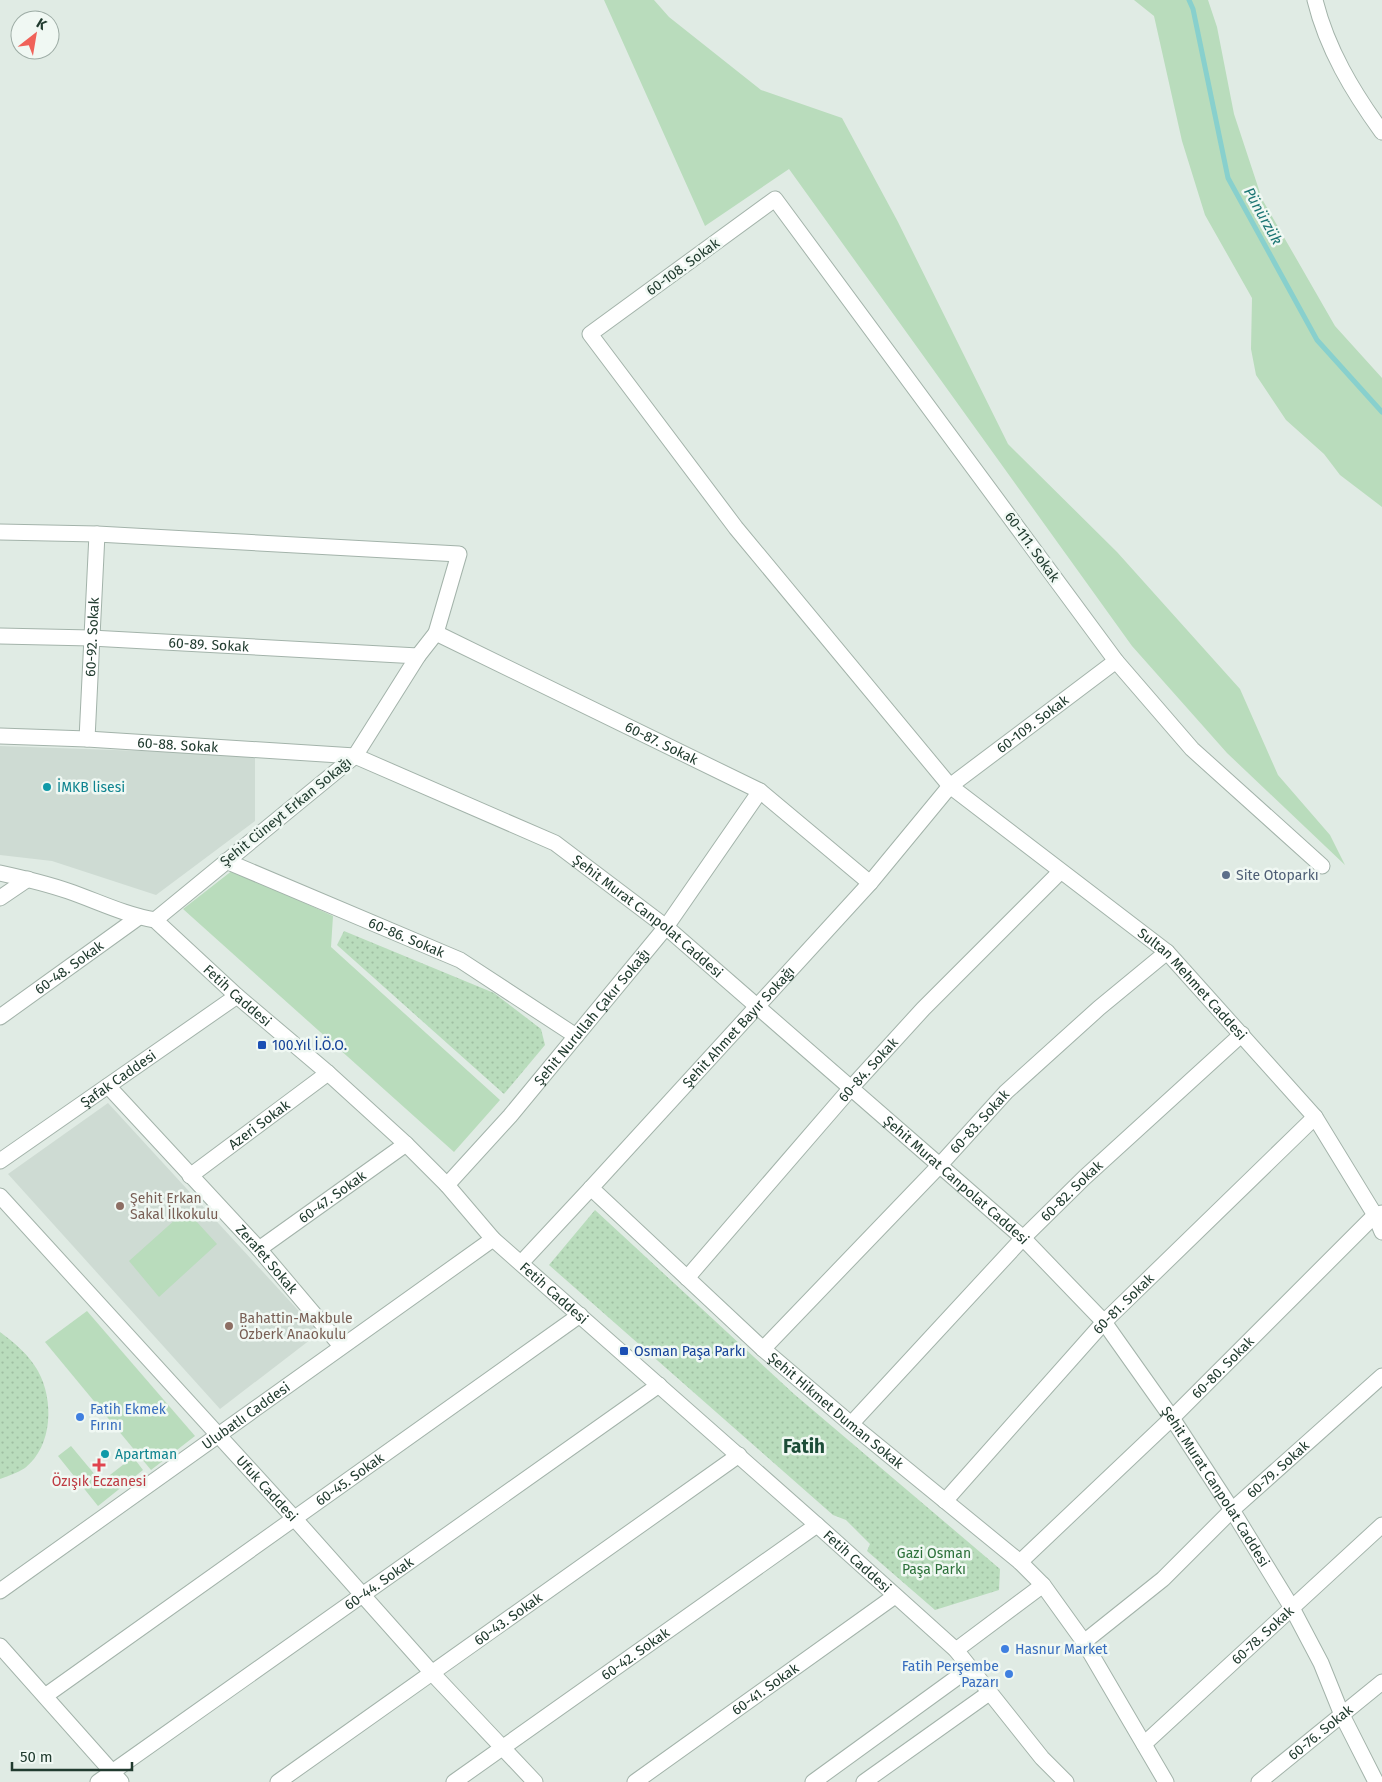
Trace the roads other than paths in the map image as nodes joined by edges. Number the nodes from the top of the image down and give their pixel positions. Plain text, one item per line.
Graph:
1 (1315, 0) edge
2 (1382, 132) edge
3 (775, 199) joint
4 (590, 334) joint
5 (0, 532) edge
6 (97, 534) junction
7 (436, 633) junction
8 (0, 636) edge
9 (91, 638) junction
10 (418, 656) junction
11 (1116, 661) junction
12 (0, 736) edge
13 (87, 739) junction
14 (355, 756) junction
15 (950, 786) junction
16 (760, 791) junction
17 (226, 861) junction
18 (1322, 866) dead end
19 (1060, 872) junction
20 (0, 873) edge
21 (28, 878) junction
22 (870, 883) junction
23 (0, 898) edge
24 (139, 917) junction
25 (156, 920) junction
26 (666, 927) junction
27 (1167, 952) junction
28 (237, 996) junction
29 (758, 1006) junction
30 (0, 1017) edge
31 (1242, 1034) junction
32 (576, 1036) junction
33 (328, 1073) junction
34 (108, 1086) junction
35 (851, 1088) junction
36 (1315, 1117) junction
37 (406, 1144) junction
38 (0, 1161) edge
39 (939, 1166) junction
40 (190, 1176) junction
41 (447, 1185) junction
42 (591, 1188) junction
43 (0, 1196) edge
44 (1379, 1214) edge
45 (1382, 1232) edge
46 (493, 1238) junction
47 (1023, 1238) junction
48 (259, 1249) junction
49 (521, 1263) junction
50 (687, 1278) junction
51 (580, 1315) junction
52 (1104, 1322) junction
53 (341, 1346) junction
54 (763, 1349) junction
55 (1382, 1376) edge
56 (659, 1385) junction
57 (1172, 1418) junction
58 (850, 1424) junction
59 (217, 1435) junction
60 (739, 1455) junction
61 (944, 1501) junction
62 (1232, 1510) junction
63 (294, 1518) junction
64 (817, 1525) junction
65 (1382, 1525) edge
66 (1020, 1562) junction
67 (1043, 1584) junction
68 (0, 1591) edge
69 (363, 1595) junction
70 (896, 1596) junction
71 (1292, 1608) junction
72 (1084, 1642) junction
73 (0, 1646) edge
74 (956, 1650) junction
75 (970, 1668) junction
76 (433, 1674) junction
77 (1382, 1682) edge
78 (989, 1693) junction
79 (45, 1696) junction
80 (1342, 1715) junction
81 (1144, 1744) junction
82 (503, 1747) junction
83 (117, 1777) edge
84 (98, 1782) edge
85 (278, 1782) edge
86 (454, 1782) edge
87 (535, 1782) edge
88 (635, 1782) edge
89 (813, 1782) edge
90 (864, 1782) edge
91 (1066, 1782) edge
92 (1166, 1782) edge
93 (1259, 1782) edge
94 (1376, 1782) edge

1 - 2 street
3 - 4 street, 60-108. Sokak
3 - 11 street, 60-111. Sokak
4 - 15 street, Sultan Mehmet Caddesi
5 - 6 street
6 - 7 street, Şehit Cüneyt Erkan Sokağı
6 - 9 street, 60-92. Sokak
7 - 10 street, Şehit Cüneyt Erkan Sokağı
7 - 16 street, 60-87. Sokak
8 - 9 street, 60-89. Sokak
9 - 10 street, 60-89. Sokak
9 - 13 street, 60-92. Sokak
10 - 14 street, Şehit Cüneyt Erkan Sokağı
11 - 15 street, 60-109. Sokak
11 - 18 street, 60-111. Sokak
12 - 13 street, 60-88. Sokak
13 - 14 street, 60-88. Sokak
14 - 17 street, Şehit Cüneyt Erkan Sokağı
14 - 26 street, Şehit Murat Canpolat Caddesi
15 - 19 street, Sultan Mehmet Caddesi
15 - 22 street, Şehit Ahmet Bayır Sokağı
16 - 22 street, 60-87. Sokak
16 - 26 street, Şehit Nurullah Çakır Sokağı
17 - 25 street, Şehit Cüneyt Erkan Sokağı
17 - 32 street, 60-86. Sokak
19 - 27 street, Sultan Mehmet Caddesi
19 - 35 street, 60-84. Sokak
20 - 21 street
21 - 23 street
21 - 24 street
22 - 29 street, Şehit Ahmet Bayır Sokağı
24 - 25 street
24 - 30 street, 60-48. Sokak
25 - 28 street, Fetih Caddesi
26 - 29 street, Şehit Murat Canpolat Caddesi
26 - 32 street, Şehit Nurullah Çakır Sokağı
27 - 31 street, Sultan Mehmet Caddesi
27 - 39 street, 60-83. Sokak
28 - 33 street, Fetih Caddesi
28 - 34 street, Şafak Caddesi
29 - 35 street, Şehit Murat Canpolat Caddesi
29 - 42 street, Şehit Ahmet Bayır Sokağı
31 - 36 street, Sultan Mehmet Caddesi
31 - 47 street, 60-82. Sokak
32 - 41 street, Şehit Nurullah Çakır Sokağı
33 - 37 street, Fetih Caddesi
33 - 40 street, Azeri Sokak
34 - 38 street, Şafak Caddesi
34 - 40 street, Zerafet Sokak
35 - 39 street, Şehit Murat Canpolat Caddesi
35 - 50 street, 60-84. Sokak
36 - 44 street, Sultan Mehmet Caddesi
36 - 52 street, 60-81. Sokak
37 - 41 street, Fetih Caddesi
37 - 48 street, 60-47. Sokak
39 - 47 street, Şehit Murat Canpolat Caddesi
39 - 54 street, 60-83. Sokak
40 - 48 street, Zerafet Sokak
41 - 46 street, Fetih Caddesi
42 - 49 street, Şehit Ahmet Bayır Sokağı
42 - 50 street, Şehit Hikmet Duman Sokak
43 - 59 street, Ufuk Caddesi
44 - 45 street, Sultan Mehmet Caddesi
44 - 57 street, 60-80. Sokak
46 - 49 street, Fetih Caddesi
46 - 53 street, Ulubatlı Caddesi
47 - 52 street, Şehit Murat Canpolat Caddesi
47 - 58 street, 60-82. Sokak
48 - 53 street, Zerafet Sokak
49 - 51 street, Fetih Caddesi
50 - 54 street, Şehit Hikmet Duman Sokak
51 - 56 street, Fetih Caddesi
51 - 63 street, 60-45. Sokak
52 - 57 street, Şehit Murat Canpolat Caddesi
52 - 61 street, 60-81. Sokak
53 - 59 street, Ulubatlı Caddesi
54 - 58 street, Şehit Hikmet Duman Sokak
55 - 62 street, 60-79. Sokak
56 - 60 street, Fetih Caddesi
56 - 69 street, 60-44. Sokak
57 - 62 street, Şehit Murat Canpolat Caddesi
57 - 66 street, 60-80. Sokak
58 - 61 street, Şehit Hikmet Duman Sokak
59 - 63 street, Ufuk Caddesi
59 - 68 street, Ulubatlı Caddesi
60 - 64 street, Fetih Caddesi
60 - 76 street, 60-43. Sokak
61 - 66 street, Şehit Hikmet Duman Sokak
62 - 71 street, Şehit Murat Canpolat Caddesi
62 - 72 street, 60-79. Sokak
63 - 69 street, Ufuk Caddesi
63 - 79 street, 60-45. Sokak
64 - 70 street, Fetih Caddesi
64 - 82 street, 60-42. Sokak
65 - 71 street, 60-78. Sokak
66 - 67 street, Şehit Hikmet Duman Sokak
67 - 72 street, Şehit Hikmet Duman Sokak
67 - 74 street
69 - 76 street, Ufuk Caddesi
69 - 83 street, 60-44. Sokak
70 - 74 street, Fetih Caddesi
70 - 88 street, 60-41. Sokak
71 - 80 street, Şehit Murat Canpolat Caddesi
71 - 81 street, 60-78. Sokak
72 - 81 street, Şehit Hikmet Duman Sokak
73 - 79 street
74 - 75 street, Fetih Caddesi
75 - 78 street, Fetih Caddesi
75 - 89 street
76 - 82 street, Ufuk Caddesi
76 - 85 street, 60-43. Sokak
77 - 80 street, 60-76. Sokak
78 - 90 street
78 - 91 street, Fetih Caddesi
79 - 83 street
80 - 93 street, 60-76. Sokak
80 - 94 street, Şehit Murat Canpolat Caddesi
81 - 92 street, Şehit Hikmet Duman Sokak
82 - 86 street, 60-42. Sokak
82 - 87 street, Ufuk Caddesi
83 - 84 street, 60-44. Sokak

